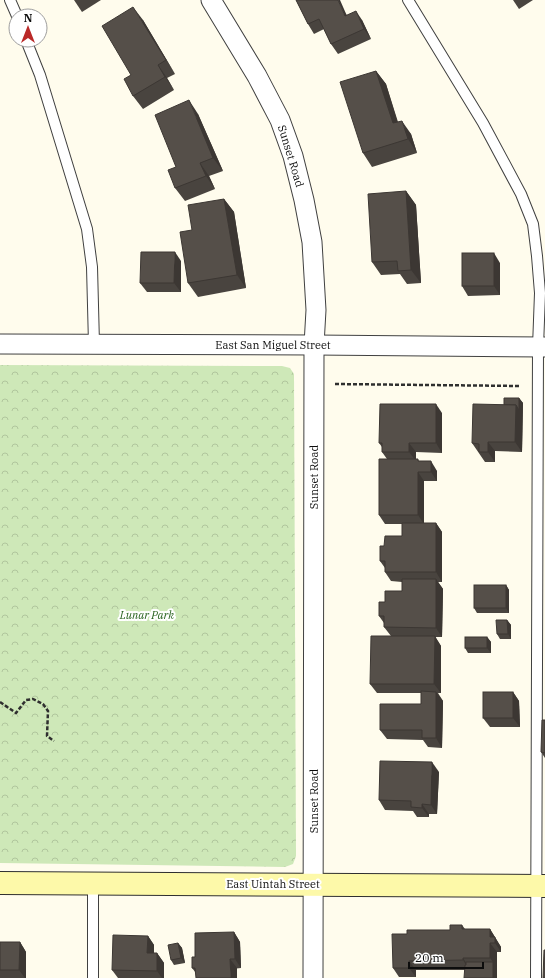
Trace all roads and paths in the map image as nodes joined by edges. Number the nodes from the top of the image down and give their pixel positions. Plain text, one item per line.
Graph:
1 (211, 0) edge
2 (408, 0) edge
3 (29, 48) edge
4 (0, 344) edge
5 (94, 344) junction
6 (314, 345) junction
7 (542, 347) edge
8 (314, 384) junction
9 (538, 386) junction
10 (0, 702) edge
11 (54, 741) dead end
12 (0, 883) edge
13 (93, 883) junction
14 (313, 884) junction
15 (540, 886) edge
16 (93, 978) edge
17 (313, 978) edge
18 (536, 978) edge

1 - 6 street, Sunset Road
2 - 7 lane
3 - 5 lane
4 - 5 street, East San Miguel Street
5 - 6 street, East San Miguel Street
6 - 7 street, East San Miguel Street
6 - 8 street, Sunset Road
7 - 9 lane
8 - 9 path
8 - 14 street, Sunset Road
9 - 15 lane
10 - 11 path
12 - 13 main road, East Uintah Street
13 - 14 main road, East Uintah Street
13 - 16 lane
14 - 15 main road, East Uintah Street
14 - 17 street, Sunset Road
15 - 18 lane

